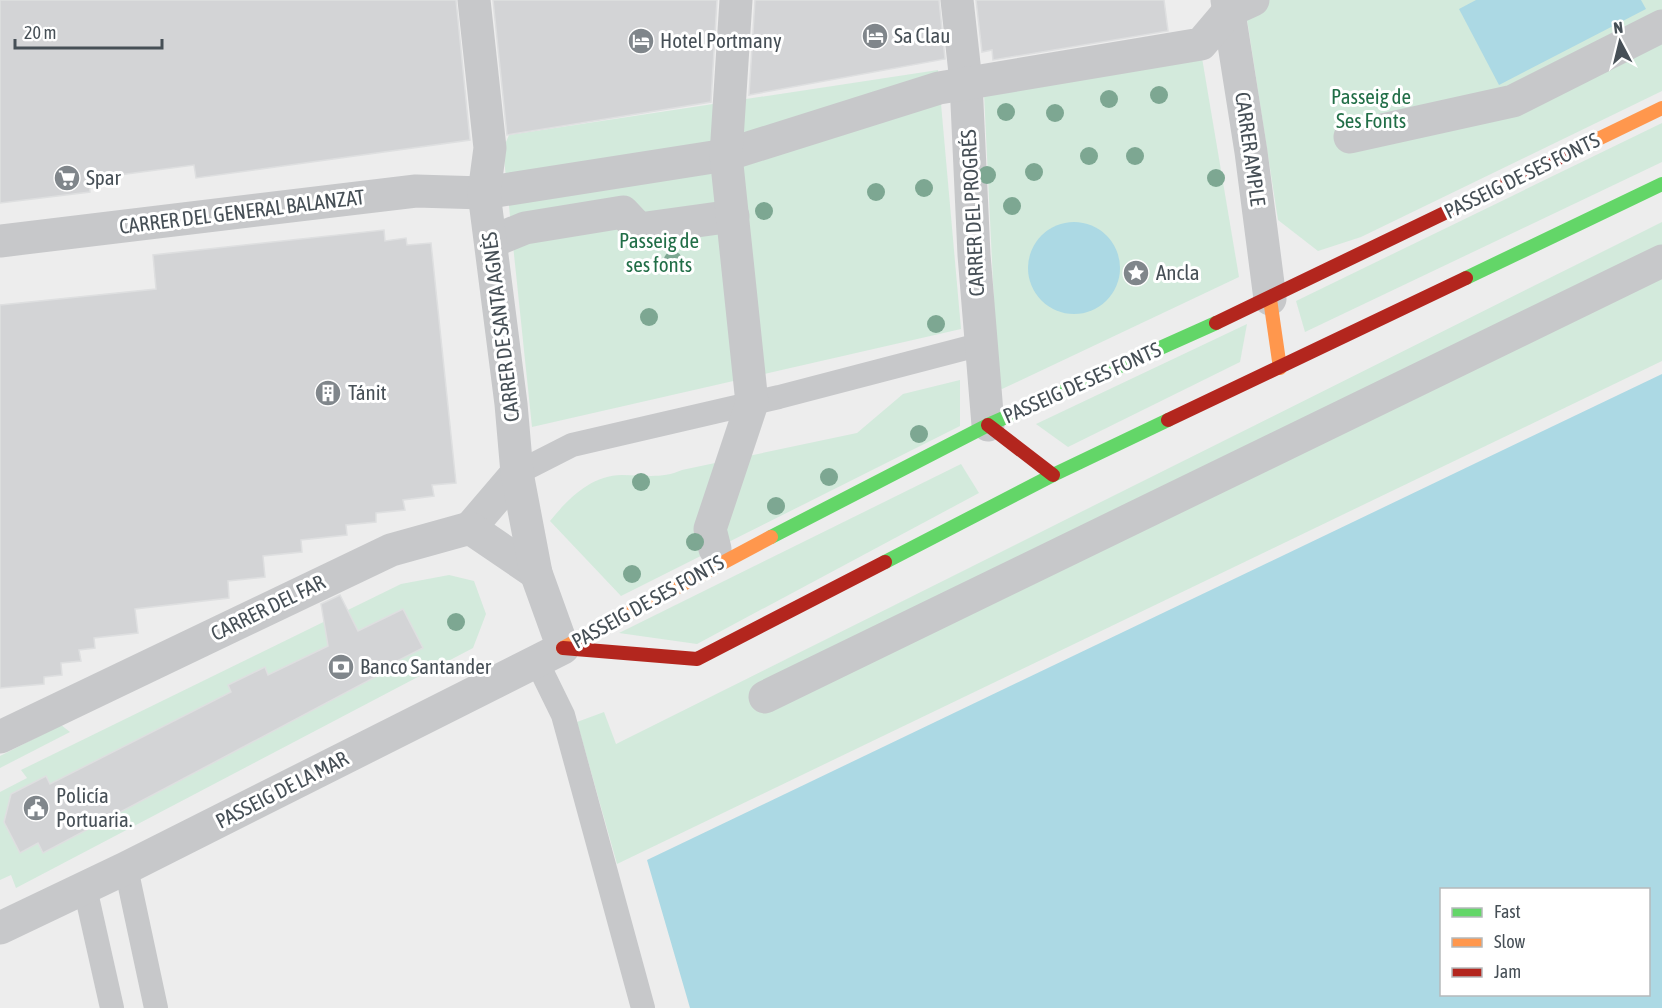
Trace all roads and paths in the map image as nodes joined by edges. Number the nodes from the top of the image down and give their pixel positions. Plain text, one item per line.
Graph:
1 (474, 0) edge
2 (736, 0) edge
3 (957, 0) edge
4 (1236, 4) edge
5 (1662, 26) edge
6 (966, 82) junction
7 (1662, 108) edge
8 (1350, 137) dead end
9 (726, 155) junction
10 (1662, 184) edge
11 (484, 193) junction
12 (733, 216) junction
13 (0, 241) edge
14 (491, 242) junction
15 (1662, 261) edge
16 (1270, 299) junction
17 (982, 344) junction
18 (1280, 368) junction
19 (752, 403) junction
20 (988, 425) junction
21 (517, 473) junction
22 (1053, 475) junction
23 (470, 528) junction
24 (714, 549) dead end
25 (536, 573) junction
26 (550, 655) junction
27 (765, 697) dead end
28 (0, 737) edge
29 (126, 868) junction
30 (86, 888) junction
31 (0, 928) edge
32 (111, 1008) edge
33 (156, 1008) edge
34 (643, 1008) edge

1 - 11 street, CARRER DE SANTA AGNÈS
2 - 9 street
3 - 6 street, CARRER DEL PROGRÉS
4 - 6 street
4 - 16 street, CARRER AMPLE
5 - 8 street
6 - 9 street
6 - 17 street, CARRER DEL PROGRÉS
7 - 16 street, PASSEIG DE SES FONTS
9 - 11 street
9 - 12 street
10 - 18 street, PASSEIG DE SES FONTS
11 - 13 street, CARRER DEL GENERAL BALANZAT
11 - 14 street, CARRER DE SANTA AGNÈS
12 - 14 street
12 - 19 street
14 - 21 street, CARRER DE SANTA AGNÈS
15 - 27 street
16 - 18 street
16 - 20 street, PASSEIG DE SES FONTS
17 - 19 lane
17 - 20 street, CARRER DEL PROGRÉS
18 - 22 street, PASSEIG DE SES FONTS
19 - 21 lane
19 - 24 street
20 - 22 street
20 - 26 street, PASSEIG DE SES FONTS
21 - 23 street
21 - 25 street, CARRER DE SANTA AGNÈS
22 - 26 street, PASSEIG DE SES FONTS
23 - 25 street
23 - 28 street, CARRER DEL FAR
25 - 26 street, CARRER DE SANTA AGNÈS
26 - 29 street, PASSEIG DE LA MAR
26 - 34 lane
29 - 30 street, PASSEIG DE LA MAR
29 - 33 lane
30 - 31 street, PASSEIG DE LA MAR
30 - 32 lane

